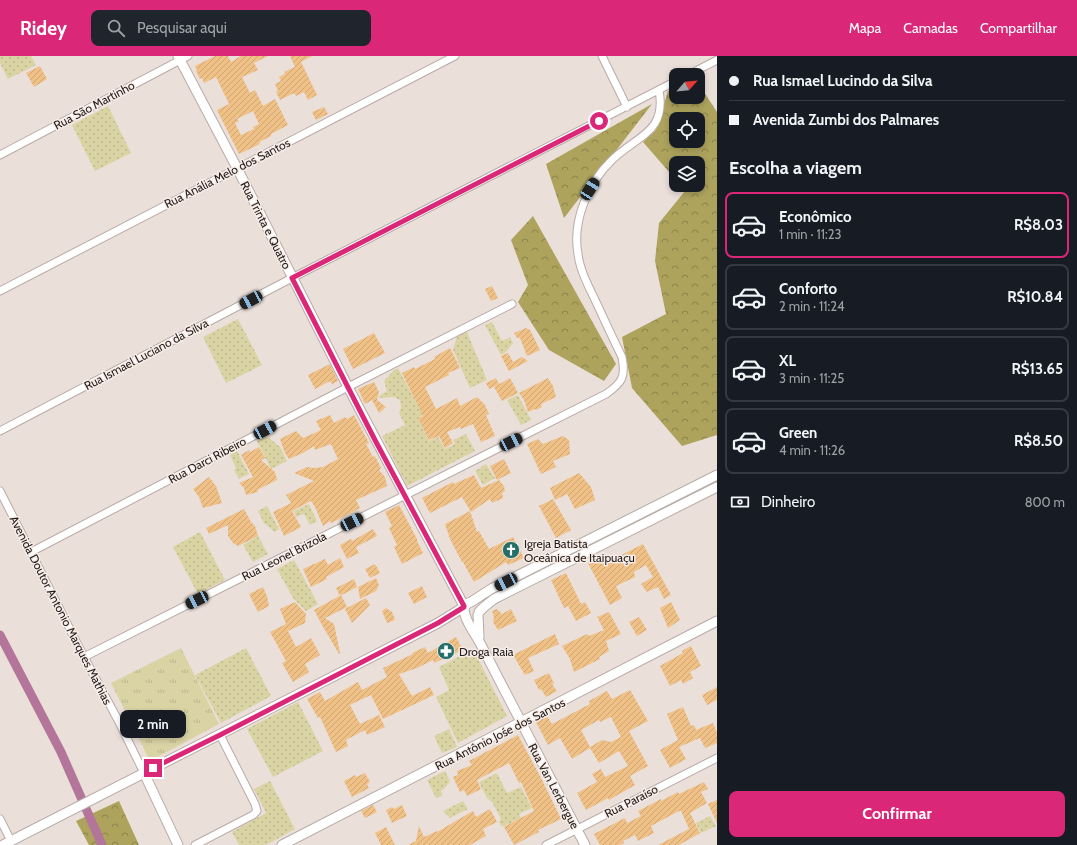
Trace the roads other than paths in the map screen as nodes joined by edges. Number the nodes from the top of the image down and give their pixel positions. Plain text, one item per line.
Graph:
1 (455, 56) edge
2 (602, 56) edge
3 (182, 57) edge
4 (717, 60) edge
5 (702, 68) edge
6 (669, 85) edge
7 (659, 90) junction
8 (627, 106) junction
9 (0, 155) edge
10 (237, 168) junction
11 (292, 278) junction
12 (0, 291) edge
13 (512, 304) dead end
14 (348, 387) junction
15 (0, 431) edge
16 (717, 475) edge
17 (717, 487) edge
18 (0, 490) edge
19 (405, 496) junction
20 (31, 552) junction
21 (466, 609) junction
22 (478, 613) junction
23 (717, 621) edge
24 (479, 641) junction
25 (84, 657) junction
26 (521, 723) junction
27 (220, 735) junction
28 (717, 758) edge
29 (144, 773) junction
30 (0, 820) edge
31 (576, 829) junction
32 (9, 844) edge
33 (178, 845) edge
34 (195, 845) edge
35 (282, 845) edge
36 (546, 845) edge
37 (585, 845) edge

1 - 10 street, Rua Anália Melo dos Santos
2 - 8 street
3 - 9 street, Rua São Martinho
3 - 10 street, Rua Trinta e Quatro
4 - 5 street
6 - 7 street, Rua Ismael Luciano da Silva
7 - 8 street, Rua Ismael Luciano da Silva
7 - 19 street, Rua Leonel Brizola
8 - 11 street, Rua Ismael Luciano da Silva
10 - 11 street, Rua Trinta e Quatro
10 - 12 street, Rua Anália Melo dos Santos
11 - 14 street, Rua Trinta e Quatro
11 - 15 street, Rua Ismael Luciano da Silva
13 - 14 street, Rua Darci Ribeiro
14 - 19 street, Rua Trinta e Quatro
14 - 20 street, Rua Darci Ribeiro
16 - 21 street
17 - 22 street
18 - 20 street, Avenida Doutor Antonio Marques Mathias
19 - 21 street, Rua Trinta e Quatro
19 - 25 street, Rua Leonel Brizola
20 - 25 street, Avenida Doutor Antonio Marques Mathias
21 - 22 street
21 - 22 street
21 - 24 street, Rua Van Lerbergue
21 - 27 street
22 - 24 street, Rua Van Lerbergue
23 - 26 street, Rua Antônio Jośe dos Santos
24 - 26 street, Rua Van Lerbergue
25 - 29 street, Avenida Doutor Antonio Marques Mathias
26 - 31 street, Rua Van Lerbergue
26 - 35 street, Rua Antônio Jośe dos Santos
27 - 29 street
27 - 34 street
28 - 31 street, Rua Paraíso
29 - 32 street
29 - 33 street
30 - 32 street
31 - 36 street, Rua Paraíso
31 - 37 street, Rua Van Lerbergue

